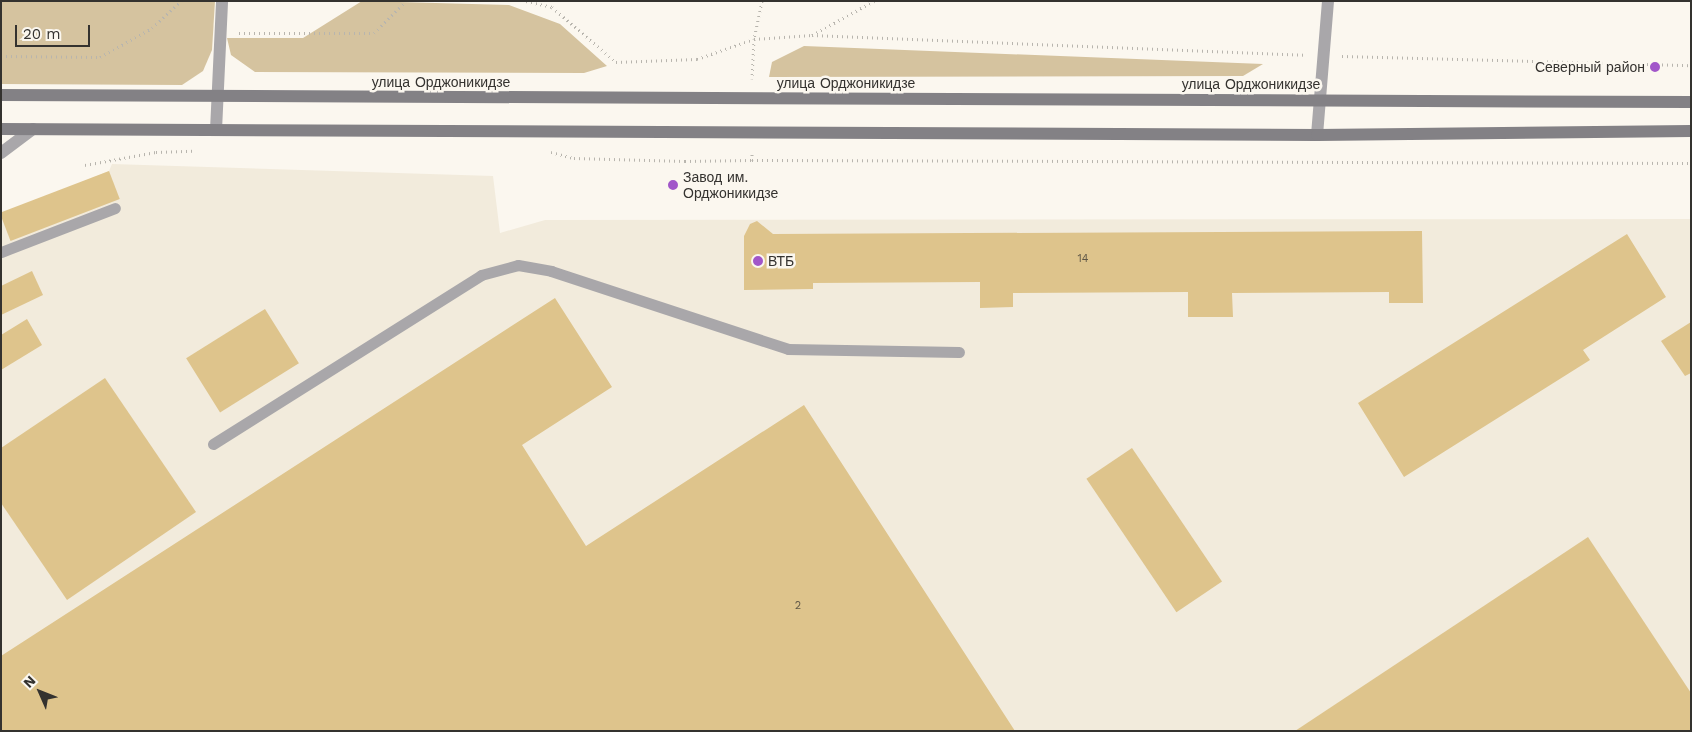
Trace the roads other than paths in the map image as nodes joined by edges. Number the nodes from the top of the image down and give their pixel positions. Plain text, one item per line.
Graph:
1 (222, 1) edge
2 (1328, 1) edge
3 (1, 95) edge
4 (217, 96) junction
5 (1320, 99) junction
6 (1691, 102) edge
7 (1, 129) edge
8 (33, 129) junction
9 (216, 130) junction
10 (1691, 131) edge
11 (1317, 135) junction
12 (1, 152) edge
13 (115, 208) dead end
14 (1, 252) edge
15 (959, 352) dead end
16 (213, 444) dead end

1 - 4 street
2 - 5 street
3 - 4 main road, улица Орджоникидзе
4 - 5 main road, улица Орджоникидзе
4 - 9 street
5 - 6 main road, улица Орджоникидзе
5 - 11 street
7 - 8 main road
8 - 9 main road
8 - 12 street
9 - 11 main road
10 - 11 main road
13 - 14 lane
15 - 16 lane

